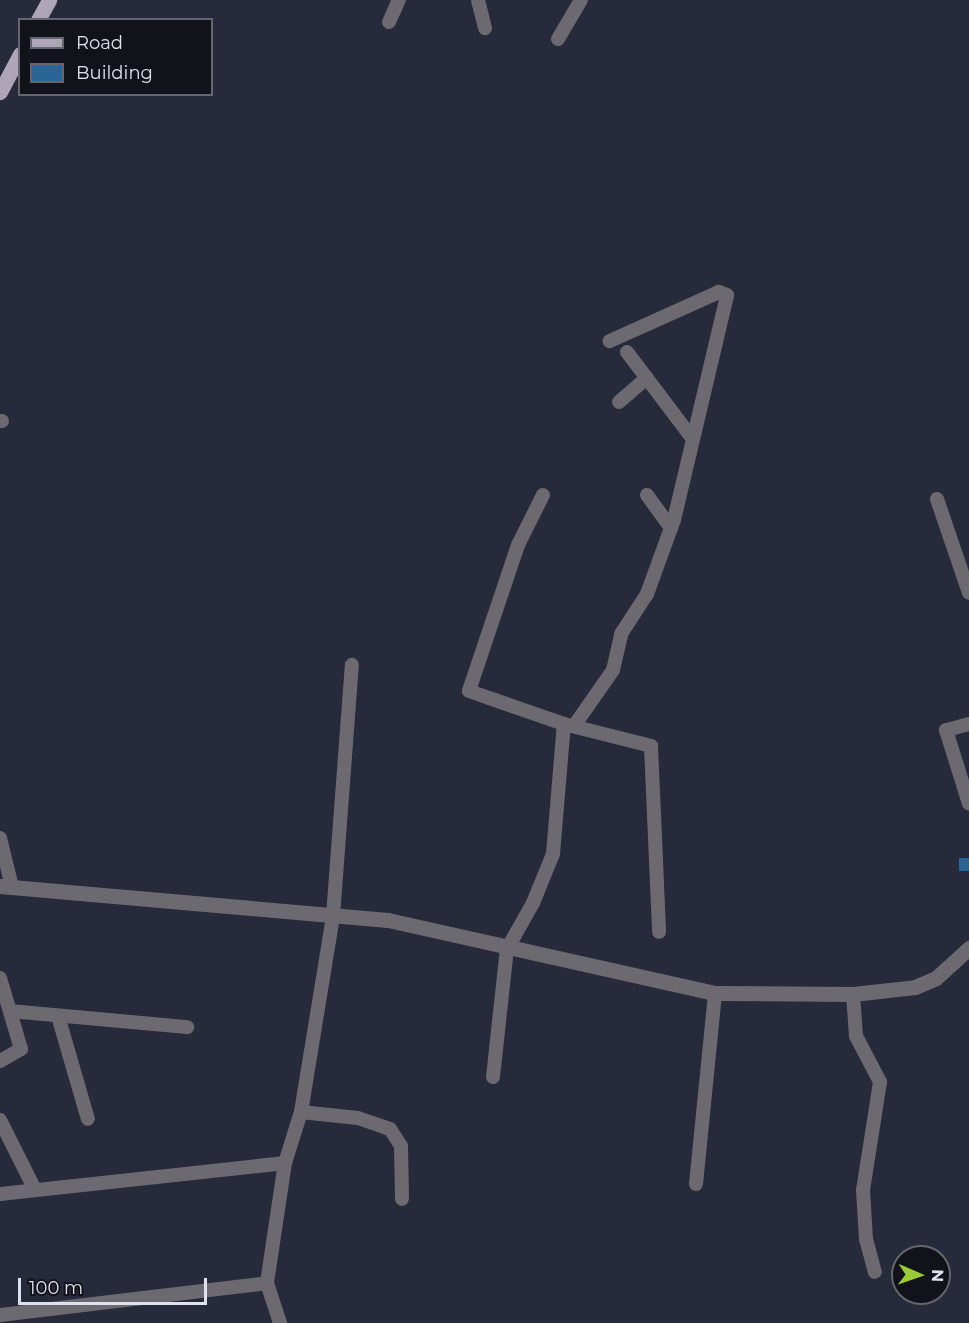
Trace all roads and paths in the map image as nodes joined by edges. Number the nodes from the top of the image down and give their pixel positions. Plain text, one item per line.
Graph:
1 (49, 0) edge
2 (399, 0) edge
3 (478, 0) edge
4 (581, 0) edge
5 (39, 18) edge
6 (389, 22) dead end
7 (485, 28) dead end
8 (558, 39) dead end
9 (18, 56) edge
10 (4, 73) edge
11 (0, 92) edge
12 (610, 341) dead end
13 (627, 352) dead end
14 (646, 378) junction
15 (619, 402) dead end
16 (692, 438) junction
17 (543, 495) dead end
18 (647, 495) dead end
19 (938, 499) dead end
20 (671, 528) junction
21 (969, 593) edge
22 (352, 665) dead end
23 (969, 724) edge
24 (569, 725) junction
25 (969, 804) edge
26 (0, 838) edge
27 (6, 887) edge
28 (333, 916) junction
29 (659, 932) dead end
30 (969, 948) edge
31 (507, 949) junction
32 (0, 978) edge
33 (715, 993) junction
34 (853, 994) junction
35 (10, 1011) junction
36 (58, 1016) junction
37 (187, 1027) dead end
38 (0, 1061) edge
39 (493, 1077) dead end
40 (301, 1112) junction
41 (88, 1119) dead end
42 (0, 1120) edge
43 (285, 1163) junction
44 (696, 1184) dead end
45 (35, 1190) junction
46 (0, 1194) edge
47 (402, 1199) dead end
48 (875, 1272) dead end
49 (267, 1283) junction
50 (0, 1315) edge
51 (280, 1323) edge

1 - 5 main road
2 - 6 street
3 - 7 street
4 - 8 street
9 - 10 main road
10 - 11 main road
12 - 16 street
13 - 14 street
14 - 15 street
14 - 16 street
16 - 20 street
17 - 24 street
18 - 20 street
19 - 21 street
20 - 24 street
22 - 28 street
23 - 25 street
24 - 29 street
24 - 31 street
26 - 27 street
27 - 28 street
28 - 31 street
28 - 40 street
30 - 34 street
31 - 33 street
31 - 39 street
32 - 35 street
33 - 34 street
33 - 44 street
34 - 48 street
35 - 36 street
35 - 38 street
36 - 37 street
36 - 41 street
40 - 43 street
40 - 47 street
42 - 45 street
43 - 45 street
43 - 49 street
45 - 46 street
49 - 50 street
49 - 51 street

